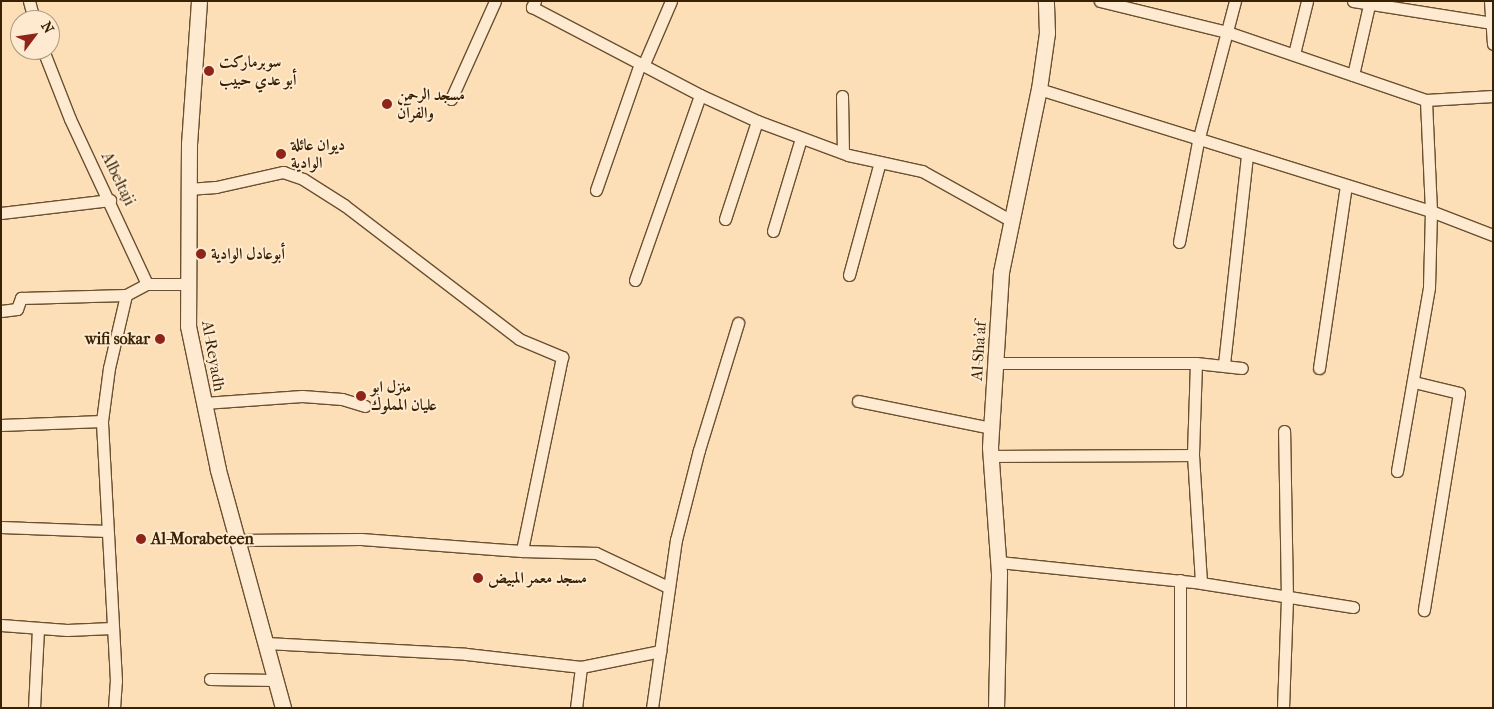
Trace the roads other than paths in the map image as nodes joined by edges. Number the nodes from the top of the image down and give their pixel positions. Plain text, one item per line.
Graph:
1 (199, 1) edge
2 (495, 1) edge
3 (535, 1) edge
4 (671, 1) edge
5 (1046, 1) edge
6 (1100, 1) edge
7 (1235, 1) edge
8 (1307, 1) edge
9 (1353, 1) edge
10 (1490, 1) edge
11 (1369, 3) edge
12 (1492, 23) edge
13 (1227, 32) junction
14 (1493, 44) edge
15 (1294, 54) junction
16 (47, 60) edge
17 (641, 65) junction
18 (1353, 75) junction
19 (1039, 89) junction
20 (700, 94) junction
21 (842, 96) dead end
22 (1493, 96) edge
23 (450, 99) dead end
24 (1426, 100) junction
25 (757, 121) junction
26 (801, 138) junction
27 (1198, 141) junction
28 (843, 152) junction
29 (1247, 156) junction
30 (880, 162) junction
31 (1346, 186) junction
32 (188, 189) junction
33 (596, 190) dead end
34 (110, 200) junction
35 (1431, 211) junction
36 (1, 213) edge
37 (725, 219) dead end
38 (1010, 220) junction
39 (772, 231) dead end
40 (1493, 234) edge
41 (1179, 242) dead end
42 (849, 274) dead end
43 (635, 280) dead end
44 (148, 284) junction
45 (188, 284) junction
46 (126, 295) junction
47 (1, 310) edge
48 (738, 324) dead end
49 (1196, 363) junction
50 (996, 364) junction
51 (1224, 364) junction
52 (1242, 368) dead end
53 (1319, 368) dead end
54 (1414, 382) junction
55 (858, 401) dead end
56 (204, 403) junction
57 (365, 406) dead end
58 (102, 421) junction
59 (1, 425) edge
60 (991, 428) junction
61 (1284, 431) dead end
62 (1193, 455) junction
63 (990, 456) junction
64 (1397, 471) dead end
65 (1, 527) edge
66 (107, 531) junction
67 (238, 540) junction
68 (522, 551) junction
69 (999, 562) junction
70 (1180, 580) junction
71 (1201, 582) junction
72 (668, 588) junction
73 (1287, 598) junction
74 (1353, 607) dead end
75 (1424, 610) dead end
76 (1, 625) edge
77 (38, 628) junction
78 (112, 628) junction
79 (266, 643) junction
80 (660, 651) junction
81 (581, 667) junction
82 (210, 679) dead end
83 (275, 680) junction
84 (34, 708) edge
85 (114, 708) edge
86 (283, 708) edge
87 (576, 708) edge
88 (652, 708) edge
89 (996, 708) edge
90 (1180, 708) edge
91 (1283, 708) edge

1 - 32 street, Al-Reyadh
2 - 23 street
3 - 17 street
4 - 17 street
5 - 19 street, Al-Sha'af
6 - 13 street
7 - 13 street
8 - 15 street
9 - 11 street
10 - 12 street
11 - 12 street
11 - 18 street
12 - 14 street
13 - 15 street
13 - 27 street
15 - 18 street
16 - 34 street, Albeltaji
17 - 20 street
17 - 33 street
18 - 24 street
19 - 27 street
19 - 38 street, Al-Sha'af
20 - 25 street
20 - 43 street
21 - 28 street
22 - 24 street
24 - 35 street
25 - 26 street
25 - 37 street
26 - 28 street
26 - 39 street
27 - 29 street
27 - 41 street
28 - 30 street
29 - 31 street
29 - 51 street
30 - 38 street
30 - 42 street
31 - 35 street
31 - 53 street
32 - 45 street, Al-Reyadh
32 - 68 street
34 - 36 street
34 - 44 street, Albeltaji
35 - 40 street
35 - 54 street
38 - 50 street, Al-Sha'af
44 - 45 street
44 - 46 street
45 - 56 street, Al-Reyadh
46 - 47 street
46 - 58 street
48 - 72 street
49 - 50 street
49 - 51 street
49 - 62 street
50 - 60 street, Al-Sha'af
51 - 52 street
54 - 64 street
54 - 75 street
55 - 60 street
56 - 57 street
56 - 67 street, Al-Reyadh
58 - 59 street
58 - 66 street
60 - 63 street, Al-Sha'af
61 - 73 street
62 - 63 street
62 - 71 street
63 - 69 street, Al-Sha'af
65 - 66 street
66 - 78 street
67 - 68 street
67 - 79 street, Al-Reyadh
68 - 72 street
69 - 70 street
69 - 89 street, Al-Sha'af
70 - 71 street
70 - 90 street
71 - 73 street
72 - 80 street
73 - 74 street
73 - 91 street
76 - 77 street
77 - 78 street
77 - 84 street
78 - 85 street
79 - 81 street
79 - 83 street, Al-Reyadh
80 - 81 street
80 - 88 street
81 - 87 street
82 - 83 street
83 - 86 street, Al-Reyadh

